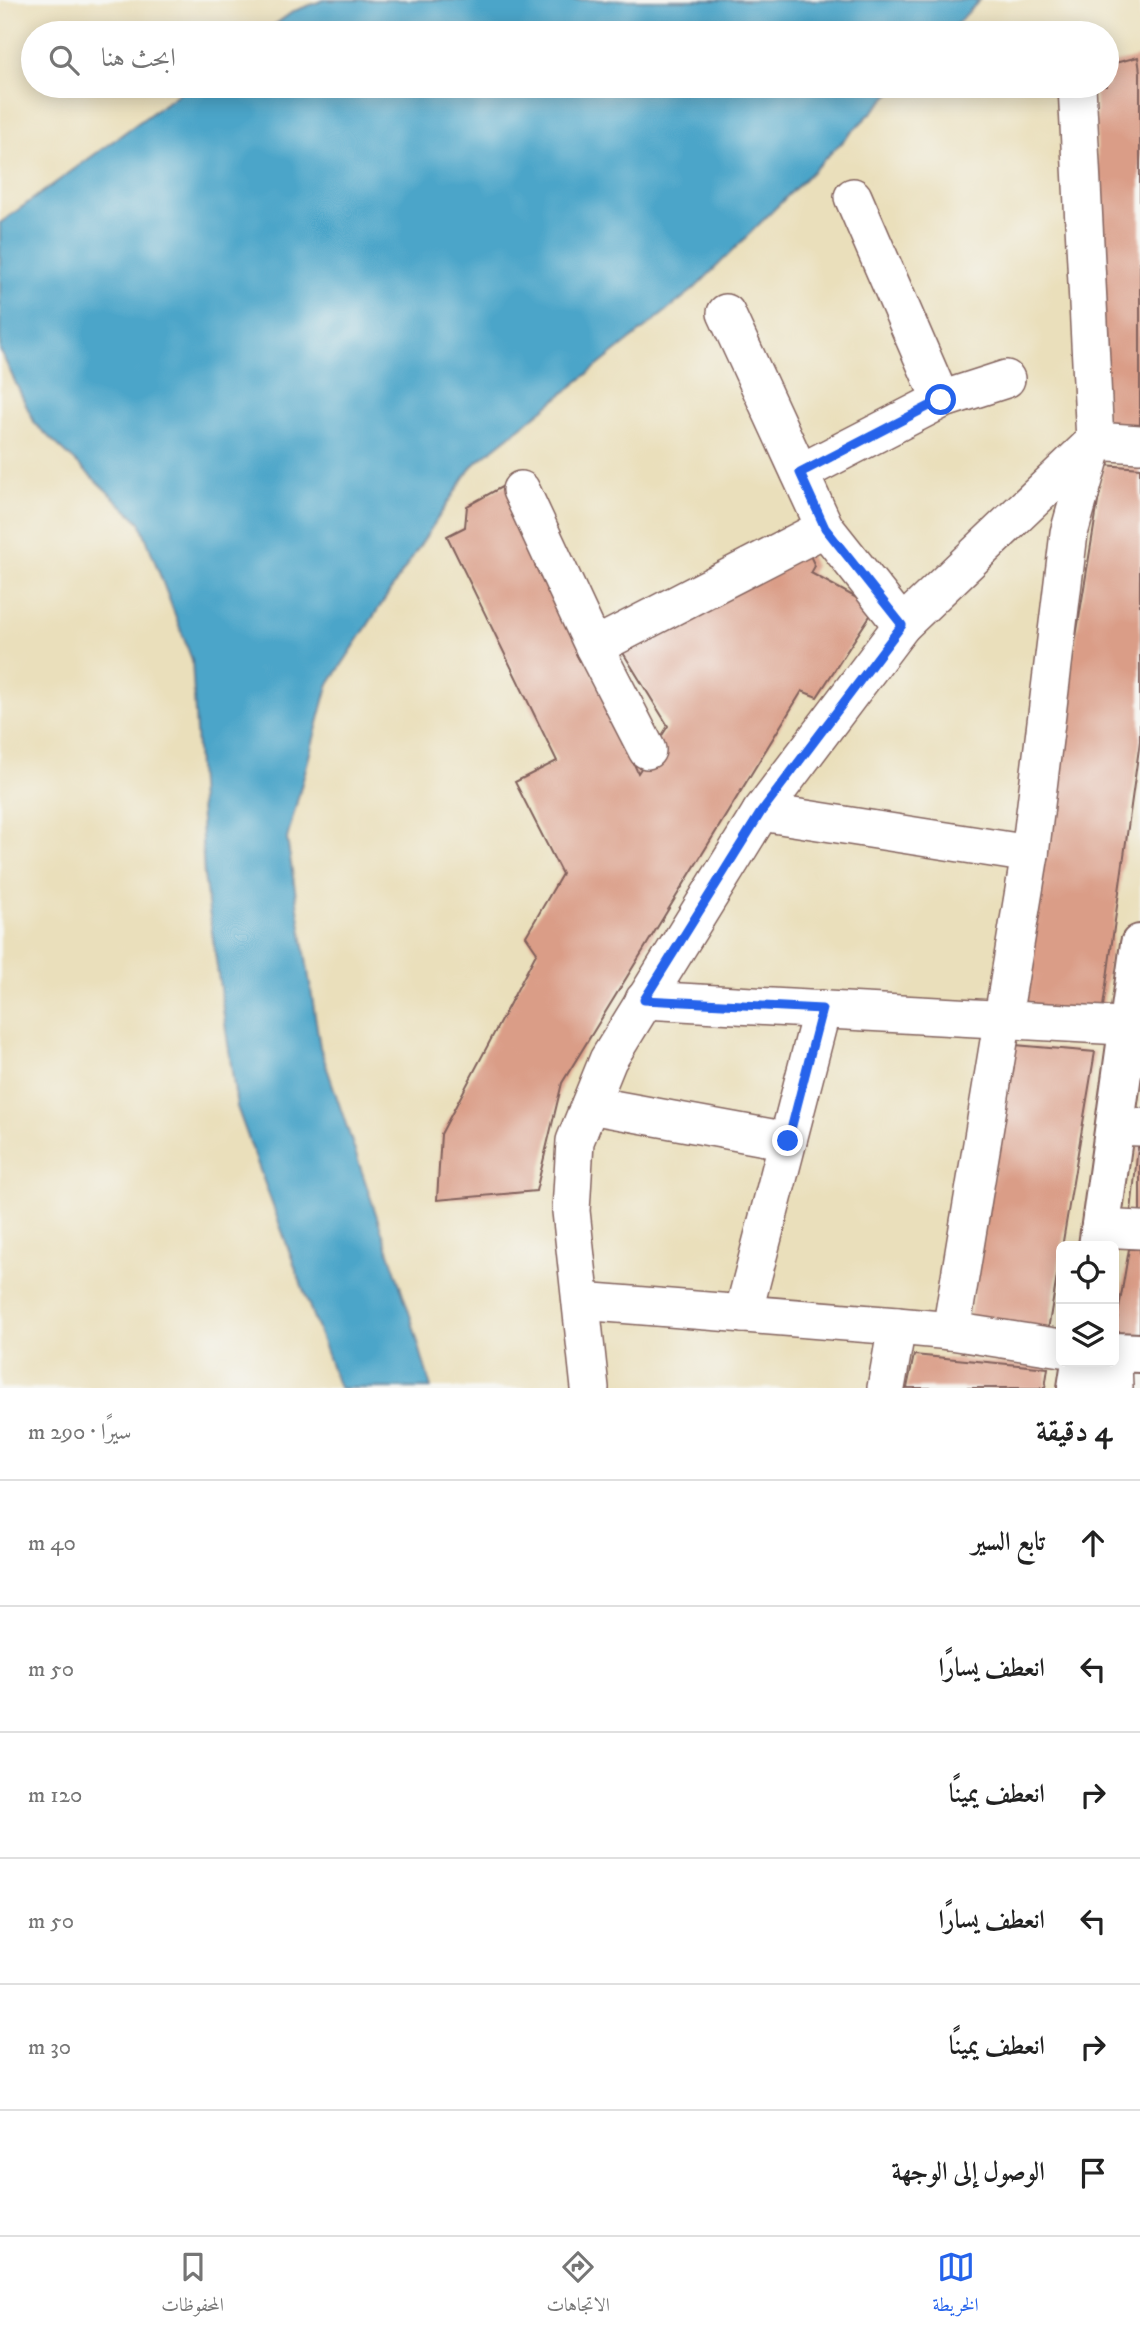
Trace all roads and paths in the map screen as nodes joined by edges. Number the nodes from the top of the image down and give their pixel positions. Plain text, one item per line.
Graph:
1 (1078, 98) edge
2 (853, 197) dead end
3 (726, 313) dead end
4 (1006, 379) dead end
5 (941, 400) junction
6 (1095, 441) junction
7 (1140, 444) edge
8 (800, 473) junction
9 (521, 490) dead end
10 (825, 528) junction
11 (902, 625) junction
12 (594, 647) junction
13 (648, 750) dead end
14 (761, 812) junction
15 (1030, 853) junction
16 (1140, 944) edge
17 (644, 1000) junction
18 (822, 1009) junction
19 (1004, 1018) junction
20 (1133, 1027) edge
21 (590, 1105) junction
22 (1127, 1126) edge
23 (788, 1141) junction
24 (1140, 1230) edge
25 (1099, 1237) edge
26 (580, 1301) junction
27 (743, 1314) junction
28 (897, 1326) junction
29 (951, 1331) junction
30 (1056, 1347) edge
31 (1119, 1352) edge
32 (1140, 1353) edge
33 (1080, 1367) edge
34 (1113, 1367) edge
35 (590, 1388) edge
36 (886, 1388) edge
37 (1077, 1388) edge
38 (1114, 1388) edge

1 - 6 street
2 - 5 street
3 - 8 street
4 - 5 street
5 - 8 street
6 - 7 street
6 - 11 street
6 - 15 street
8 - 10 street
9 - 12 street
10 - 11 street
10 - 12 street
11 - 14 street
12 - 13 street
14 - 15 street
14 - 17 street
15 - 19 street
16 - 20 main road
17 - 18 street
17 - 21 street
18 - 19 street
18 - 23 street
19 - 20 street
19 - 29 street
20 - 22 main road
21 - 23 street
21 - 26 street
22 - 25 main road
23 - 27 street
24 - 25 street
26 - 27 street
26 - 35 street
27 - 28 street
28 - 29 street
28 - 36 street
29 - 30 street
31 - 32 main road
33 - 37 main road
34 - 38 street

